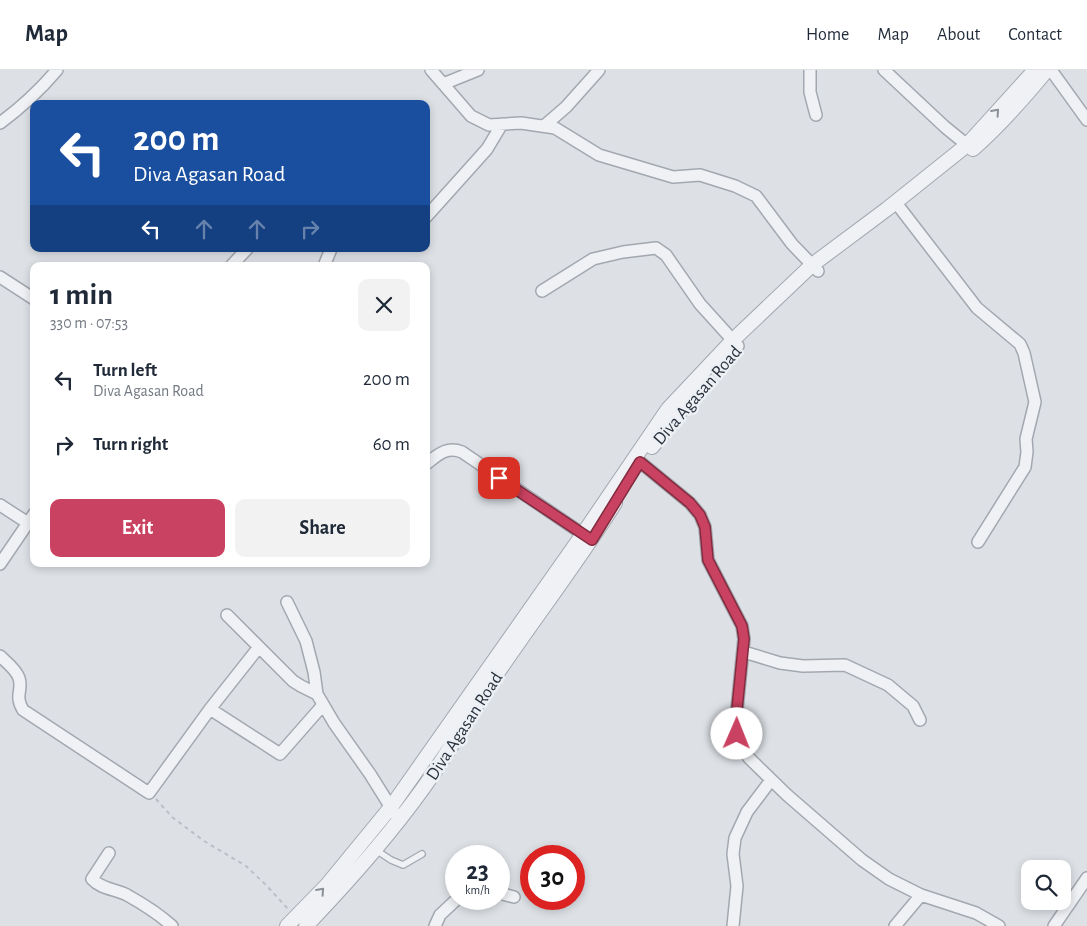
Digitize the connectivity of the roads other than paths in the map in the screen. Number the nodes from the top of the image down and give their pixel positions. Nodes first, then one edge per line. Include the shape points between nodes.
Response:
1 (57, 70) edge
2 (431, 70) edge
3 (478, 70) edge
4 (599, 70) edge
5 (810, 70) edge
6 (884, 70) edge
7 (1035, 70) edge
8 (1049, 70) edge
9 (443, 84) junction
10 (816, 115) dead end
11 (1087, 120) edge
12 (0, 123) edge
13 (502, 124) junction
14 (544, 126) junction
15 (969, 147) junction
16 (900, 208) junction
17 (430, 213) edge
18 (244, 252) edge
19 (235, 262) edge
20 (815, 268) junction
21 (0, 277) edge
22 (542, 291) dead end
23 (30, 296) edge
24 (735, 343) junction
25 (430, 461) edge
26 (640, 462) junction
27 (0, 505) edge
28 (30, 518) edge
29 (30, 519) edge
30 (587, 537) junction
31 (978, 542) dead end
32 (0, 564) edge
33 (287, 602) dead end
34 (227, 615) dead end
35 (258, 647) junction
36 (744, 652) junction
37 (0, 656) edge
38 (317, 694) junction
39 (323, 705) junction
40 (210, 709) junction
41 (920, 720) dead end
42 (772, 780) junction
43 (391, 807) junction
44 (398, 820) junction
45 (374, 848) junction
46 (109, 853) dead end
47 (422, 854) dead end
48 (348, 870) junction
49 (1087, 878) edge
50 (510, 895) edge
51 (921, 895) junction
52 (514, 896) dead end
53 (445, 910) edge
54 (297, 923) edge
55 (172, 926) edge
56 (435, 926) edge
57 (733, 926) edge
58 (895, 926) edge
59 (999, 926) edge
60 (1054, 926) edge

1 - 12 street via 39,91
2 - 9 street
3 - 9 street
4 - 14 street
5 - 10 street via 810,92
6 - 15 street
15 -> 7 street
8 - 11 street
8 - 15 street, Diva Agasan Road via 992,132
9 - 13 street via 471,116 489,126
13 - 14 street
13 - 17 street via 488,149
14 - 20 street via 555,128 599,155 673,177 700,174 756,196 792,244
15 - 16 street, Diva Agasan Road via 944,175
15 - 20 street
16 - 20 street, Diva Agasan Road
16 - 31 street via 977,308 1020,344 1024,353 1035,402 1026,439 1025,467
18 - 19 street
20 - 24 street, Diva Agasan Road
21 - 23 street
22 - 24 street via 593,259 656,248 666,255 700,304
24 - 26 street, Diva Agasan Road
24 - 30 street via 668,409
25 - 30 street via 442,452 454,449 462,452
26 - 30 street, Diva Agasan Road
26 - 36 street via 700,515 705,527 708,560 742,626
27 - 28 street
29 - 32 street
30 - 43 street
30 - 44 street, Diva Agasan Road via 428,780
33 - 38 street via 306,641
34 - 35 street
35 - 38 street via 293,680
35 - 40 street
36 - 41 street via 803,666 845,665 888,685 913,706
36 - 42 street via 737,734 741,747
37 - 40 street via 19,678 18,697 23,710 149,793
38 - 39 street
39 - 40 street via 280,754
39 - 43 street
42 - 51 street via 862,860 889,879
42 - 57 street via 747,812 735,838 733,854 737,886
43 - 44 street
43 - 48 street
44 - 45 street, Diva Agasan Road
45 - 47 lane via 403,865
45 - 48 street, Diva Agasan Road
46 - 55 street via 92,879 97,885 125,894 157,912
48 - 54 street
49 - 60 street
50 - 52 street
51 - 58 street
51 - 59 street via 976,913
53 - 56 street

